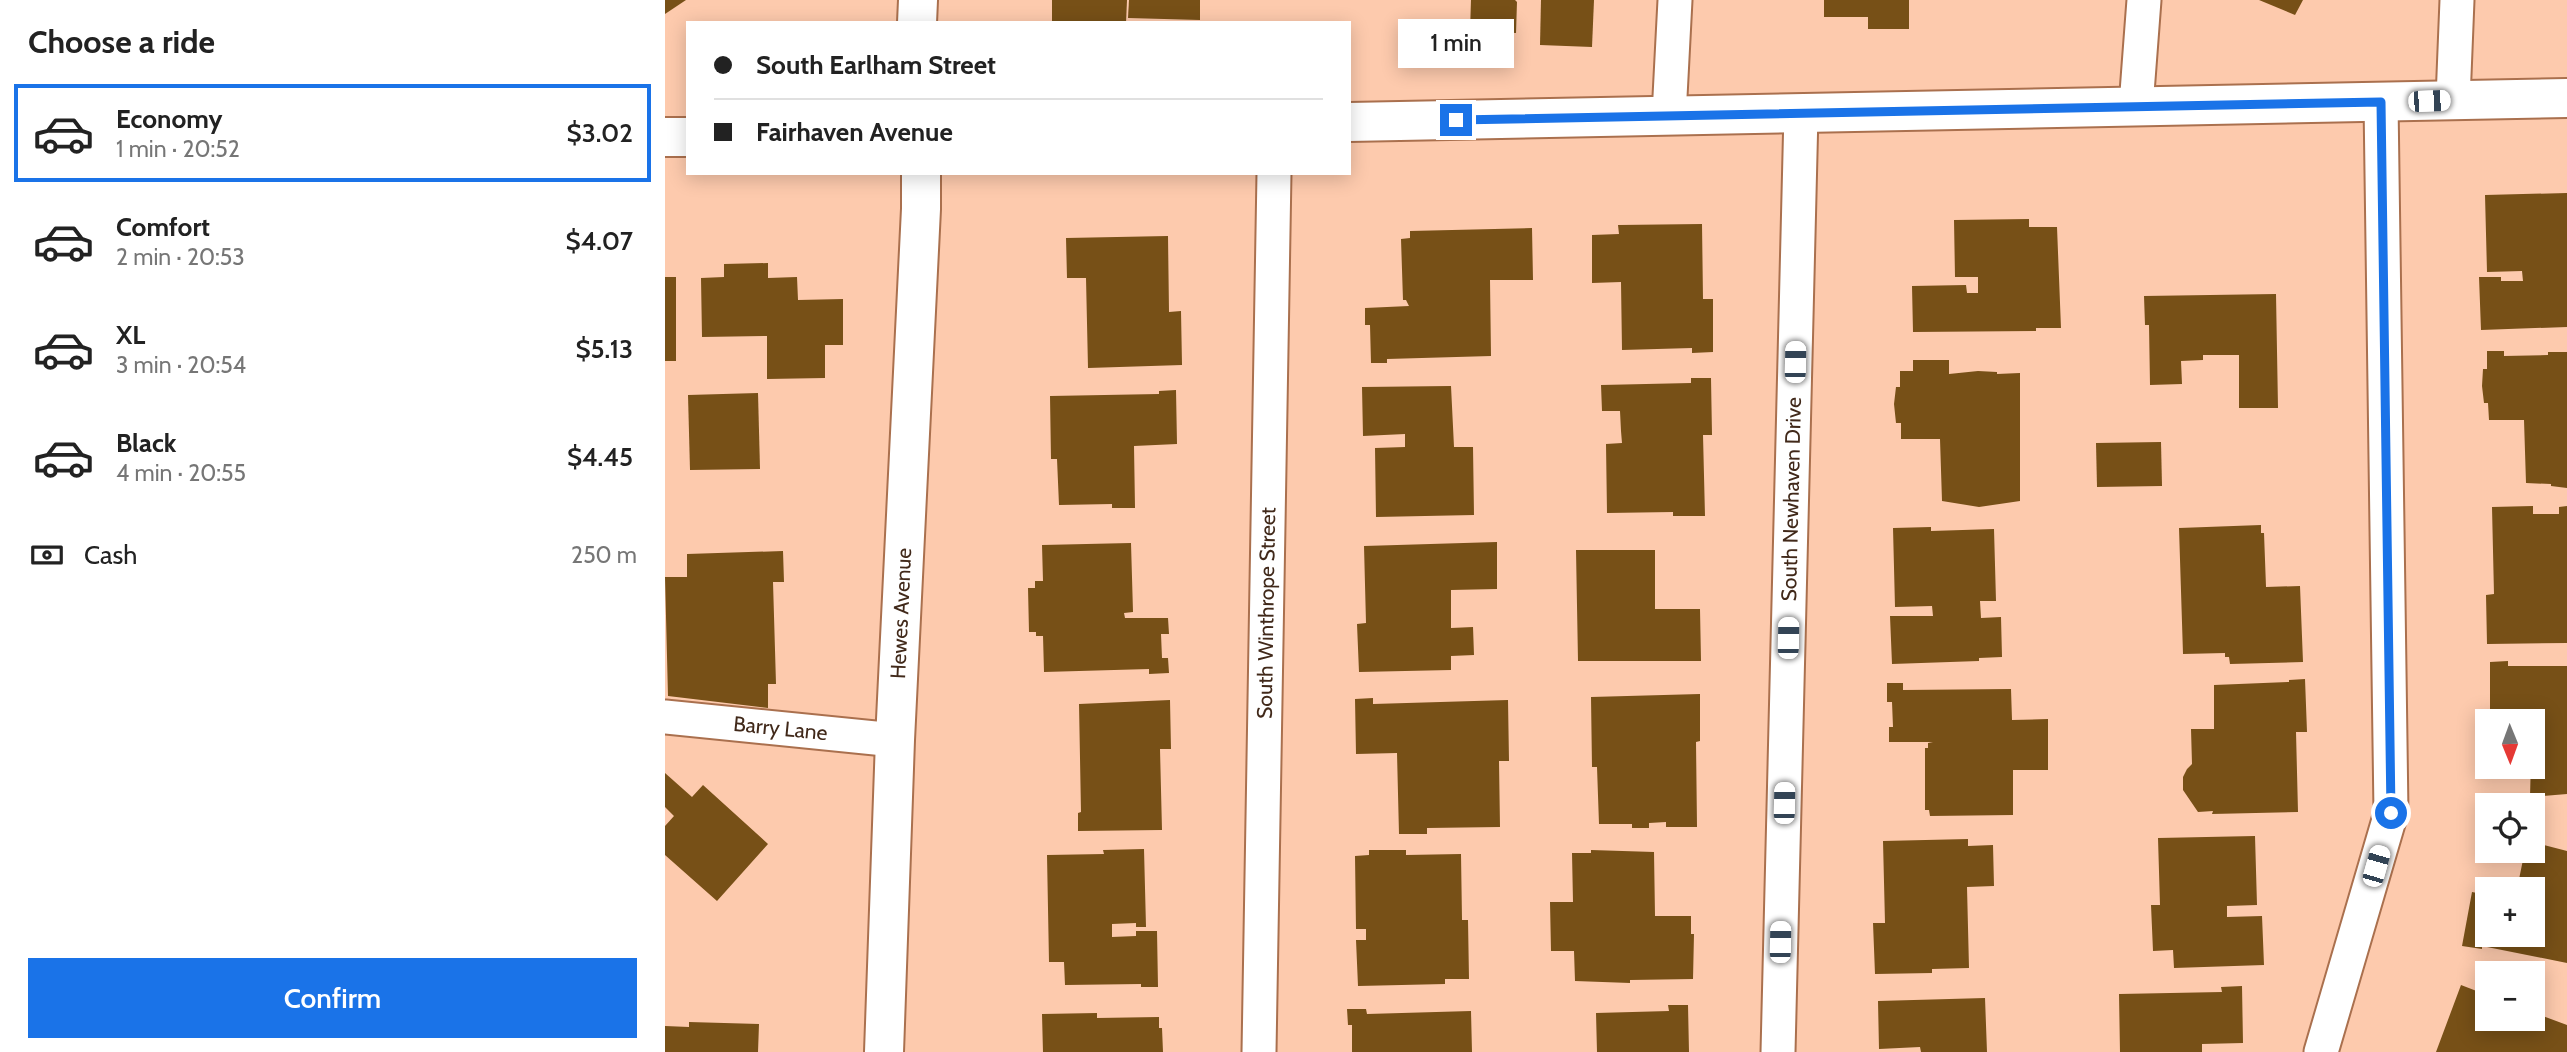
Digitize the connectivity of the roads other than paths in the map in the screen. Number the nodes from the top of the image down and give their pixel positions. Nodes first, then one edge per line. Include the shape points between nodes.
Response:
1 (918, 0) edge
2 (1675, 0) edge
3 (2144, 0) edge
4 (2457, 0) edge
5 (917, 21) edge
6 (2567, 98) edge
7 (2453, 100) junction
8 (2381, 102) junction
9 (2136, 106) junction
10 (1801, 113) junction
11 (1669, 116) junction
12 (1351, 122) edge
13 (665, 137) edge
14 (686, 137) edge
15 (921, 175) edge
16 (1274, 175) edge
17 (665, 717) edge
18 (895, 740) junction
19 (884, 1052) edge
20 (1259, 1052) edge
21 (1778, 1052) edge
22 (2321, 1052) edge

1 - 5 main road
2 - 11 street
3 - 9 street
4 - 7 street
6 - 7 main road
7 - 8 main road
8 - 9 main road
8 - 22 street via 2391,813
9 - 10 main road
10 - 11 main road
10 - 21 street, South Newhaven Drive
11 - 12 main road
13 - 14 main road
15 - 18 main road, Hewes Avenue
16 - 20 street, South Winthrope Street
17 - 18 street, Barry Lane
18 - 19 main road, Hewes Avenue

